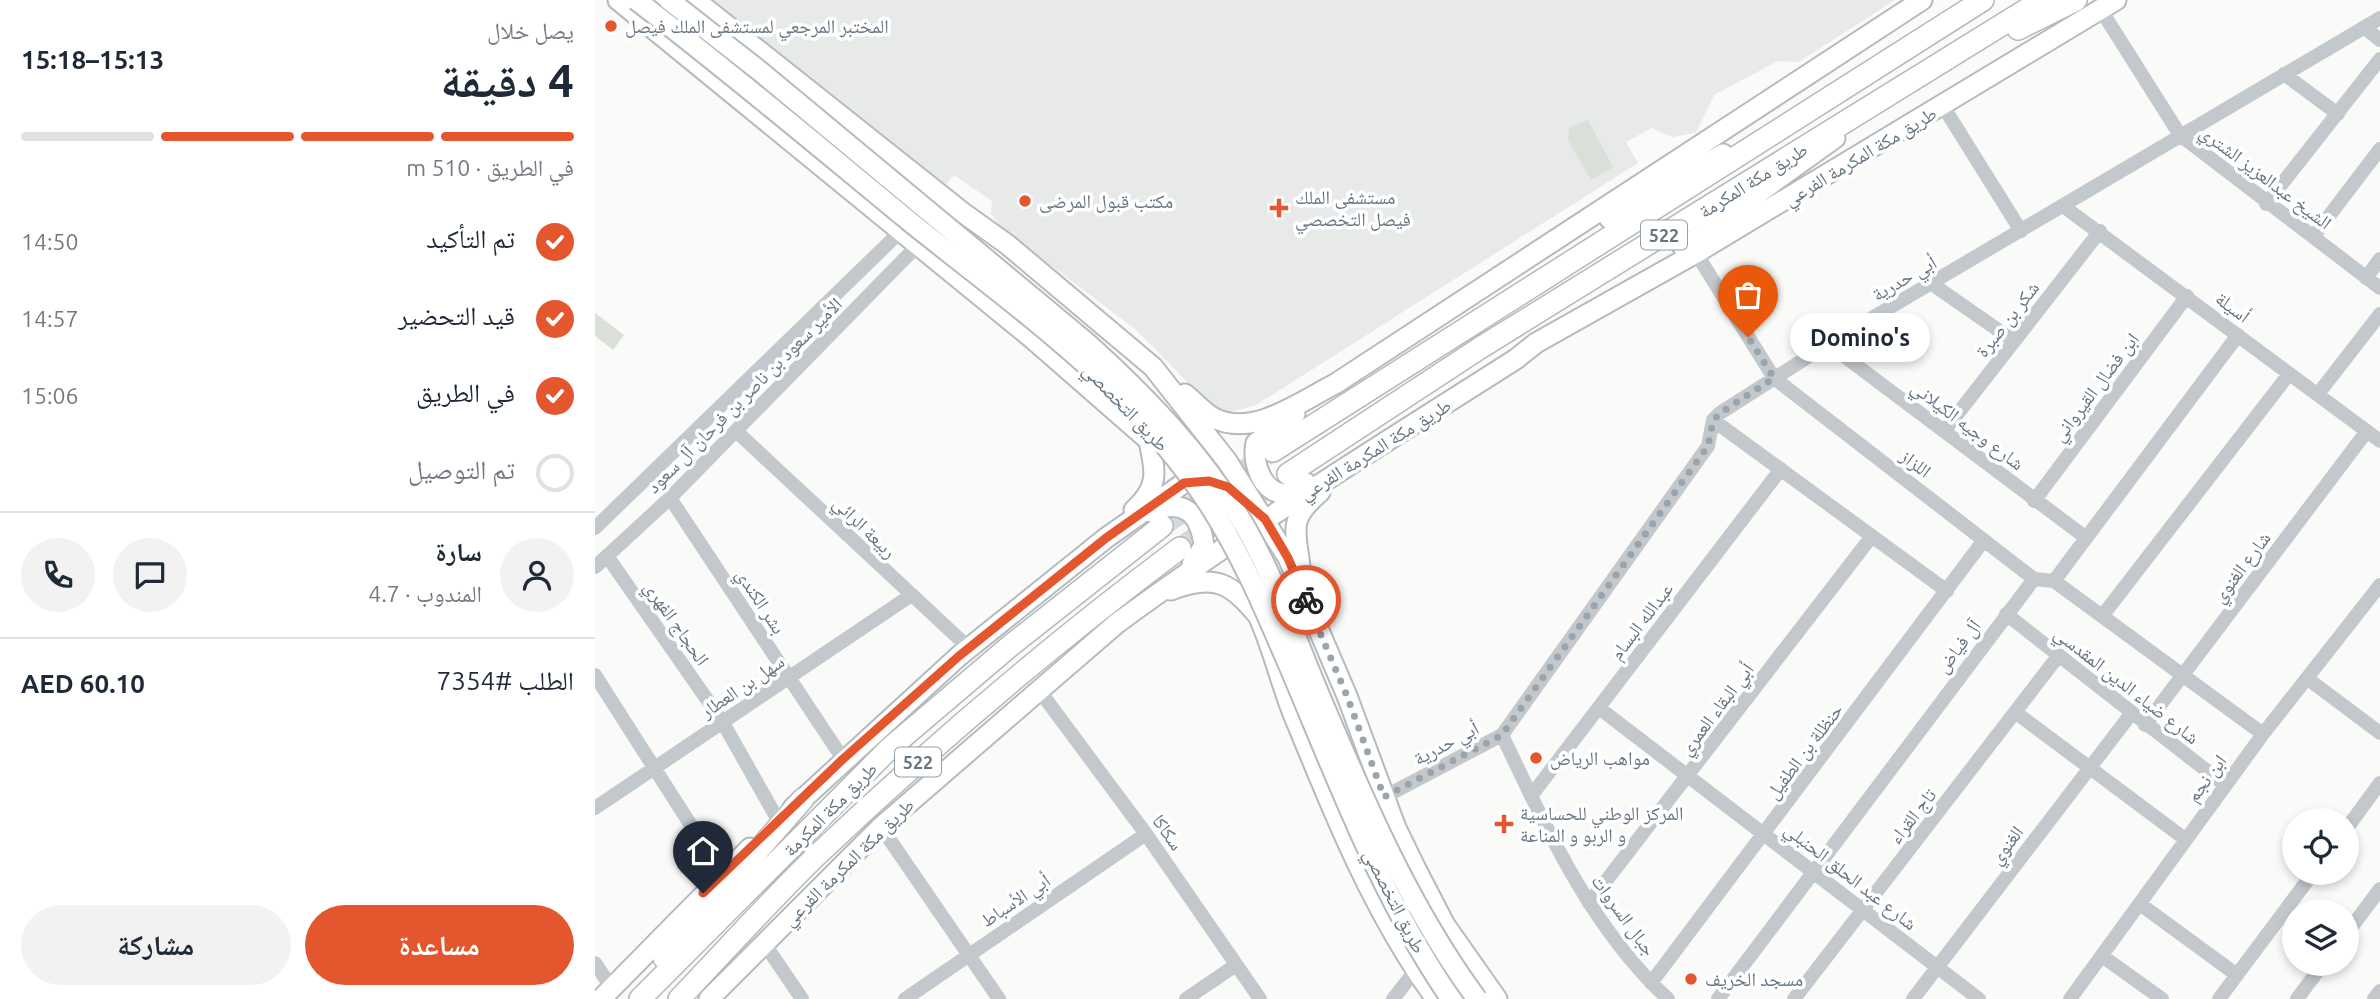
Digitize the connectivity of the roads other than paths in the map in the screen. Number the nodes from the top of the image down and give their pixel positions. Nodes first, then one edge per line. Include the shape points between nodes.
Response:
1 (618, 0) edge
2 (636, 0) edge
3 (669, 0) edge
4 (695, 0) edge
5 (1922, 0) edge
6 (1974, 0) edge
7 (1983, 0) edge
8 (2042, 0) edge
9 (2077, 0) edge
10 (2108, 5) edge
11 (2380, 18) edge
12 (2365, 28) junction
13 (1936, 29) junction
14 (2380, 40) edge
15 (2380, 59) edge
16 (2284, 74) junction
17 (1922, 76) junction
18 (1832, 95) junction
19 (1943, 106) junction
20 (2338, 114) junction
21 (2180, 135) junction
22 (2380, 149) edge
23 (2266, 204) junction
24 (2063, 206) junction
25 (2021, 231) junction
26 (2100, 231) junction
27 (900, 232) junction
28 (2313, 237) junction
29 (917, 246) junction
30 (1696, 253) junction
31 (2380, 259) edge
32 (2366, 278) junction
33 (1932, 284) junction
34 (2380, 288) edge
35 (1476, 290) junction
36 (2187, 296) junction
37 (2380, 314) edge
38 (2238, 335) junction
39 (2014, 341) junction
40 (1536, 343) junction
41 (1828, 344) junction
42 (1153, 366) junction
43 (2289, 374) junction
44 (1774, 378) junction
45 (1335, 384) junction
46 (2318, 394) junction
47 (1713, 421) junction
48 (1945, 430) junction
49 (736, 431) junction
50 (2367, 431) junction
51 (1149, 437) junction
52 (2380, 441) edge
53 (1273, 451) tunnel mouth
54 (1369, 451) junction
55 (1781, 469) junction
56 (1288, 474) tunnel mouth
57 (1184, 483) junction
58 (670, 498) junction
59 (2034, 500) junction
60 (1265, 519) junction
61 (1162, 526) tunnel mouth
62 (595, 528) edge
63 (1872, 536) junction
64 (2085, 537) junction
65 (1106, 538) junction
66 (1984, 540) junction
67 (1180, 548) tunnel mouth
68 (1224, 548) junction
69 (607, 556) junction
70 (595, 567) edge
71 (2034, 579) junction
72 (2054, 581) junction
73 (2380, 585) edge
74 (1302, 590) junction
75 (1947, 591) junction
76 (910, 596) junction
77 (1153, 597) junction
78 (2006, 614) junction
79 (2103, 615) junction
80 (1260, 618) junction
81 (969, 648) junction
82 (2059, 655) junction
83 (2184, 674) junction
84 (595, 675) edge
85 (789, 678) junction
86 (2308, 679) junction
87 (1039, 690) junction
88 (1599, 708) junction
89 (2015, 712) junction
90 (2131, 714) junction
91 (722, 721) junction
92 (2145, 724) junction
93 (2380, 733) edge
94 (2263, 734) junction
95 (1502, 735) junction
96 (843, 759) junction
97 (2090, 767) junction
98 (655, 769) junction
99 (1688, 777) junction
100 (2380, 783) edge
101 (2225, 785) junction
102 (1531, 796) junction
103 (1384, 797) junction
104 (803, 799) junction
105 (595, 808) edge
106 (2359, 812) edge
107 (778, 821) junction
108 (881, 827) junction
109 (1146, 834) junction
110 (1765, 835) junction
111 (2185, 839) junction
112 (1812, 870) junction
113 (722, 874) junction
114 (2304, 885) edge
115 (2380, 889) edge
116 (1589, 903) junction
117 (2140, 904) junction
118 (1863, 911) junction
119 (2359, 917) edge
120 (764, 943) junction
121 (969, 955) junction
122 (2102, 956) junction
123 (595, 963) edge
124 (1237, 965) junction
125 (1937, 967) junction
126 (1415, 971) junction
127 (2237, 975) junction
128 (2315, 976) edge
129 (1651, 984) junction
130 (2380, 991) edge
131 (606, 993) edge
132 (908, 998) edge
133 (2299, 998) edge
134 (631, 999) edge
135 (640, 999) edge
136 (681, 999) edge
137 (709, 999) edge
138 (802, 999) edge
139 (999, 999) edge
140 (1186, 999) edge
141 (1260, 999) edge
142 (1392, 999) edge
143 (1436, 999) edge
144 (1451, 999) edge
145 (1477, 999) edge
146 (1497, 999) edge
147 (1668, 999) edge
148 (1718, 999) edge
149 (1794, 999) edge
150 (1913, 999) edge
151 (1979, 999) edge
152 (2070, 999) edge
153 (2162, 999) edge
154 (2219, 999) edge
155 (2374, 999) edge

1 - 27 main road
2 - 144 main road, طريق التخصصي, bridge via 744,82 1062,343 1156,432 1209,503 1252,580 1380,879
3 - 145 main road, طريق التخصصي, bridge via 1066,324 1134,386 1202,462 1266,567 1395,864 1427,925
4 - 42 main road via 1008,245
5 - 35 main road
6 - 13 highway
7 - 13 highway, طريق مكة المكرمة / 522
8 - 17 highway, طريق مكة المكرمة / 522
9 - 17 highway
10 - 19 main road, طريق مكة المكرمة الفرعي
10 - 21 street, الشيخ عبدالعزيز الشتري
11 - 12 street, أبي حدرية
12 - 14 street
12 - 16 street, أبي حدرية
13 - 18 highway, طريق مكة المكرمة / 522
15 - 20 street
16 - 20 street
16 - 21 street, أبي حدرية
17 - 40 main road via 1704,233
17 - 56 highway, طريق مكة المكرمة / 522 via 1481,348
18 - 35 main road
18 - 53 highway, طريق مكة المكرمة / 522
19 - 25 street
19 - 30 main road, طريق مكة المكرمة الفرعي
20 - 23 street
21 - 23 street, الشيخ عبدالعزيز الشتري
21 - 24 street, أبي حدرية
22 - 28 street
23 - 28 street, الشيخ عبدالعزيز الشتري
24 - 25 street, أبي حدرية
24 - 26 street, أسيلة
25 - 33 street, أبي حدرية
26 - 36 street, أسيلة
26 - 39 street, شكر بن صبرة
27 - 29 main road
27 - 62 street, الأمير سعود بن ناصر بن فرحان آل سعود
28 - 32 street, الشيخ عبدالعزيز الشتري
29 - 49 street, الأمير سعود بن ناصر بن فرحان آل سعود
29 - 51 main road
30 - 40 main road, طريق مكة المكرمة الفرعي
30 - 44 street
31 - 32 street
32 - 34 street, الشيخ عبدالعزيز الشتري
33 - 39 street
33 - 41 street, أبي حدرية
35 - 45 main road
36 - 38 street, أسيلة
36 - 59 street, ابن فضال القيرواني
37 - 46 street
38 - 43 street, أسيلة
38 - 64 street
39 - 48 street, شكر بن صبرة
40 - 54 main road, طريق مكة المكرمة الفرعي
41 - 44 street, أبي حدرية
41 - 48 street, شارع وجيه الكيلاني
42 - 45 main road via 1214,418 1235,424 1261,421
42 - 51 main road via 1181,421 1173,435
42 - 60 main road via 1227,461
43 - 46 street, أسيلة
43 - 79 street
44 - 47 street, أبي حدرية
44 - 66 street, اللزاز
45 - 54 main road via 1256,443 1257,472 1278,491 1291,493 1341,461
46 - 50 street, أسيلة
47 - 55 street
47 - 95 street, أبي حدرية via 1708,446
48 - 59 street, شارع وجيه الكيلاني
49 - 58 street, الأمير سعود بن ناصر بن فرحان آل سعود
49 - 76 street, ربيعة الرائي
50 - 52 street, أسيلة
50 - 83 street, شارع الغنوي
51 - 57 main road
51 - 65 main road via 1155,482 1144,500
54 - 60 main road, طريق مكة المكرمة الفرعي
54 - 74 main road via 1312,499 1295,520 1293,536
55 - 63 street
55 - 88 street, عبدالله البسام
57 - 60 main road via 1209,481 1228,487
57 - 65 main road
57 - 68 main road
58 - 69 street, الأمير سعود بن ناصر بن فرحان آل سعود
58 - 85 street, بشر الكندي
59 - 64 street, شارع وجيه الكيلاني
60 - 68 main road, طريق مكة المكرمة الفرعي
60 - 74 main road
61 - 135 highway, طريق مكة المكرمة / 522 via 890,748
63 - 75 street
63 - 99 street, أبي البقاء العمري
64 - 72 street
65 - 77 main road via 1164,506 1190,511 1203,531 1204,545 1190,566
65 - 81 main road
66 - 71 street, اللزاز
66 - 75 street, حنظلة بن الطفيل
67 - 136 highway, طريق مكة المكرمة / 522 via 1097,610 903,775 812,860
68 - 77 main road, طريق مكة المكرمة الفرعي
68 - 80 main road
69 - 70 street, الأمير سعود بن ناصر بن فرحان آل سعود
69 - 91 street, الحجاج الفهري
71 - 72 street
71 - 78 street, آل فياض
72 - 79 street
73 - 86 street, ابن نجم
74 - 103 main road
75 - 110 street, حنظلة بن الطفيل
76 - 81 street, ربيعة الرائي
76 - 85 street, سهل بن العطار
77 - 80 main road via 1186,584 1221,583 1237,592
77 - 87 main road, طريق مكة المكرمة الفرعي
78 - 82 street, شارع ضياء الدين المقدسي
78 - 112 street, آل فياض
79 - 83 street
80 - 126 main road via 1291,709 1363,875
81 - 96 main road
82 - 89 street, تاج القراء
82 - 90 street, شارع ضياء الدين المقدسي
83 - 92 street, شارع الغنوي
83 - 94 street
84 - 98 street
85 - 91 street, سهل بن العطار
85 - 96 street, بشر الكندي
86 - 93 street
86 - 94 street, ابن نجم
87 - 108 main road, طريق مكة المكرمة الفرعي
87 - 109 street, سكاكا
88 - 99 street, شارع عبد الحلق الحنبلي
88 - 102 street, عبدالله البسام
89 - 97 street
89 - 118 street, تاج القراء
90 - 92 street, شارع ضياء الدين المقدسي
90 - 97 street, الغنوي
91 - 98 street, سهل بن العطار
91 - 107 street, الحجاج الفهري
92 - 101 street, شارع ضياء الدين المقدسي
94 - 101 street, ابن نجم
95 - 102 street, جبال السروات
95 - 103 street, أبي حدرية
96 - 104 main road
97 - 111 street
97 - 125 street, الغنوي
98 - 105 street, سهل بن العطار
98 - 113 street
99 - 110 street, شارع عبد الحلق الحنبلي
99 - 116 street, أبي البقاء العمري
100 - 106 street
101 - 111 street, ابن نجم
102 - 116 street, جبال السروات
103 - 146 main road via 1445,925
104 - 107 main road
104 - 134 highway
107 - 113 main road
108 - 120 main road, طريق مكة المكرمة الفرعي
108 - 121 street
108 - 136 main road
109 - 121 street, أبي الأسباط
109 - 124 street, سكاكا
110 - 112 street, شارع عبد الحلق الحنبلي
110 - 129 street, حنظلة بن الطفيل
111 - 117 street, ابن نجم
112 - 118 street, شارع عبد الحلق الحنبلي
112 - 148 street, آل فياض
113 - 131 main road
114 - 127 street
115 - 119 street
116 - 129 street, جبال السروات
117 - 122 street, ابن نجم
117 - 127 street
118 - 125 street, شارع عبد الحلق الحنبلي
118 - 149 street, تاج القراء
120 - 137 main road, طريق مكة المكرمة الفرعي
120 - 138 street
121 - 132 street, أبي الأسباط
121 - 139 street
122 - 152 street, ابن نجم
122 - 153 street
123 - 131 street
124 - 140 street
124 - 141 street, سكاكا
125 - 150 street, الغنوي
125 - 151 street, شارع عبد الحلق الحنبلي
126 - 142 street
126 - 143 main road
127 - 154 street
128 - 133 street
129 - 147 street, جبال السروات
130 - 155 street

